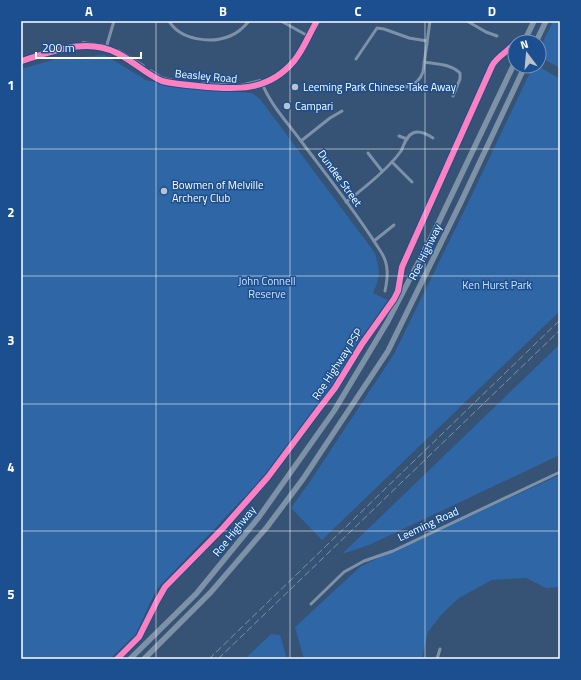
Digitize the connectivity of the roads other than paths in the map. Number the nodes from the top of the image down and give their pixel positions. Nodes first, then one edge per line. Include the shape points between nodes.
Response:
1 (114, 21) edge
2 (169, 21) edge
3 (249, 21) edge
4 (281, 21) edge
5 (316, 21) edge
6 (430, 21) edge
7 (467, 21) edge
8 (534, 21) edge
9 (546, 21) edge
10 (528, 34) edge
11 (540, 34) edge
12 (497, 36) dead end
13 (307, 37) junction
14 (427, 41) junction
15 (106, 47) junction
16 (356, 59) dead end
17 (21, 60) edge
18 (424, 62) junction
19 (509, 74) edge
20 (521, 74) edge
21 (262, 82) junction
22 (390, 88) dead end
23 (453, 96) dead end
24 (342, 111) dead end
25 (399, 136) dead end
26 (433, 138) dead end
27 (407, 140) junction
28 (301, 141) junction
29 (368, 153) dead end
30 (392, 162) junction
31 (382, 171) junction
32 (412, 182) dead end
33 (346, 202) junction
34 (394, 225) dead end
35 (374, 241) junction
36 (385, 291) dead end
37 (560, 472) edge
38 (311, 604) dead end
39 (440, 649) dead end
40 (130, 659) edge
41 (144, 659) edge
42 (437, 659) edge

1 - 15 street
2 - 3 street via 182,35 216,40 238,32
4 - 13 street
5 - 13 main road, Beasley Road
6 - 14 street
7 - 12 street
8 - 10 highway
9 - 11 highway
13 - 21 main road, Beasley Road via 291,60
14 - 16 street via 377,28
14 - 18 street
15 - 17 main road, Beasley Road via 89,43 73,44
15 - 21 main road, Beasley Road via 129,57 153,74 171,80 228,86
18 - 22 street via 421,78 414,85
18 - 23 street via 456,68 460,73 460,79
19 - 40 highway, Roe Highway via 435,230 388,321 334,411 259,517 196,594
20 - 41 highway, Roe Highway via 388,351 303,479 267,527 211,592
21 - 28 street, Dundee Street via 270,98
24 - 28 street
25 - 27 street
26 - 27 street via 414,132
27 - 30 street
28 - 33 street, Dundee Street
29 - 31 street
30 - 31 street
30 - 32 street
31 - 33 street
33 - 35 street, Dundee Street
34 - 35 street
35 - 36 street, Dundee Street via 386,264
37 - 38 street, Leeming Road via 393,551 364,561 344,572
39 - 42 street

